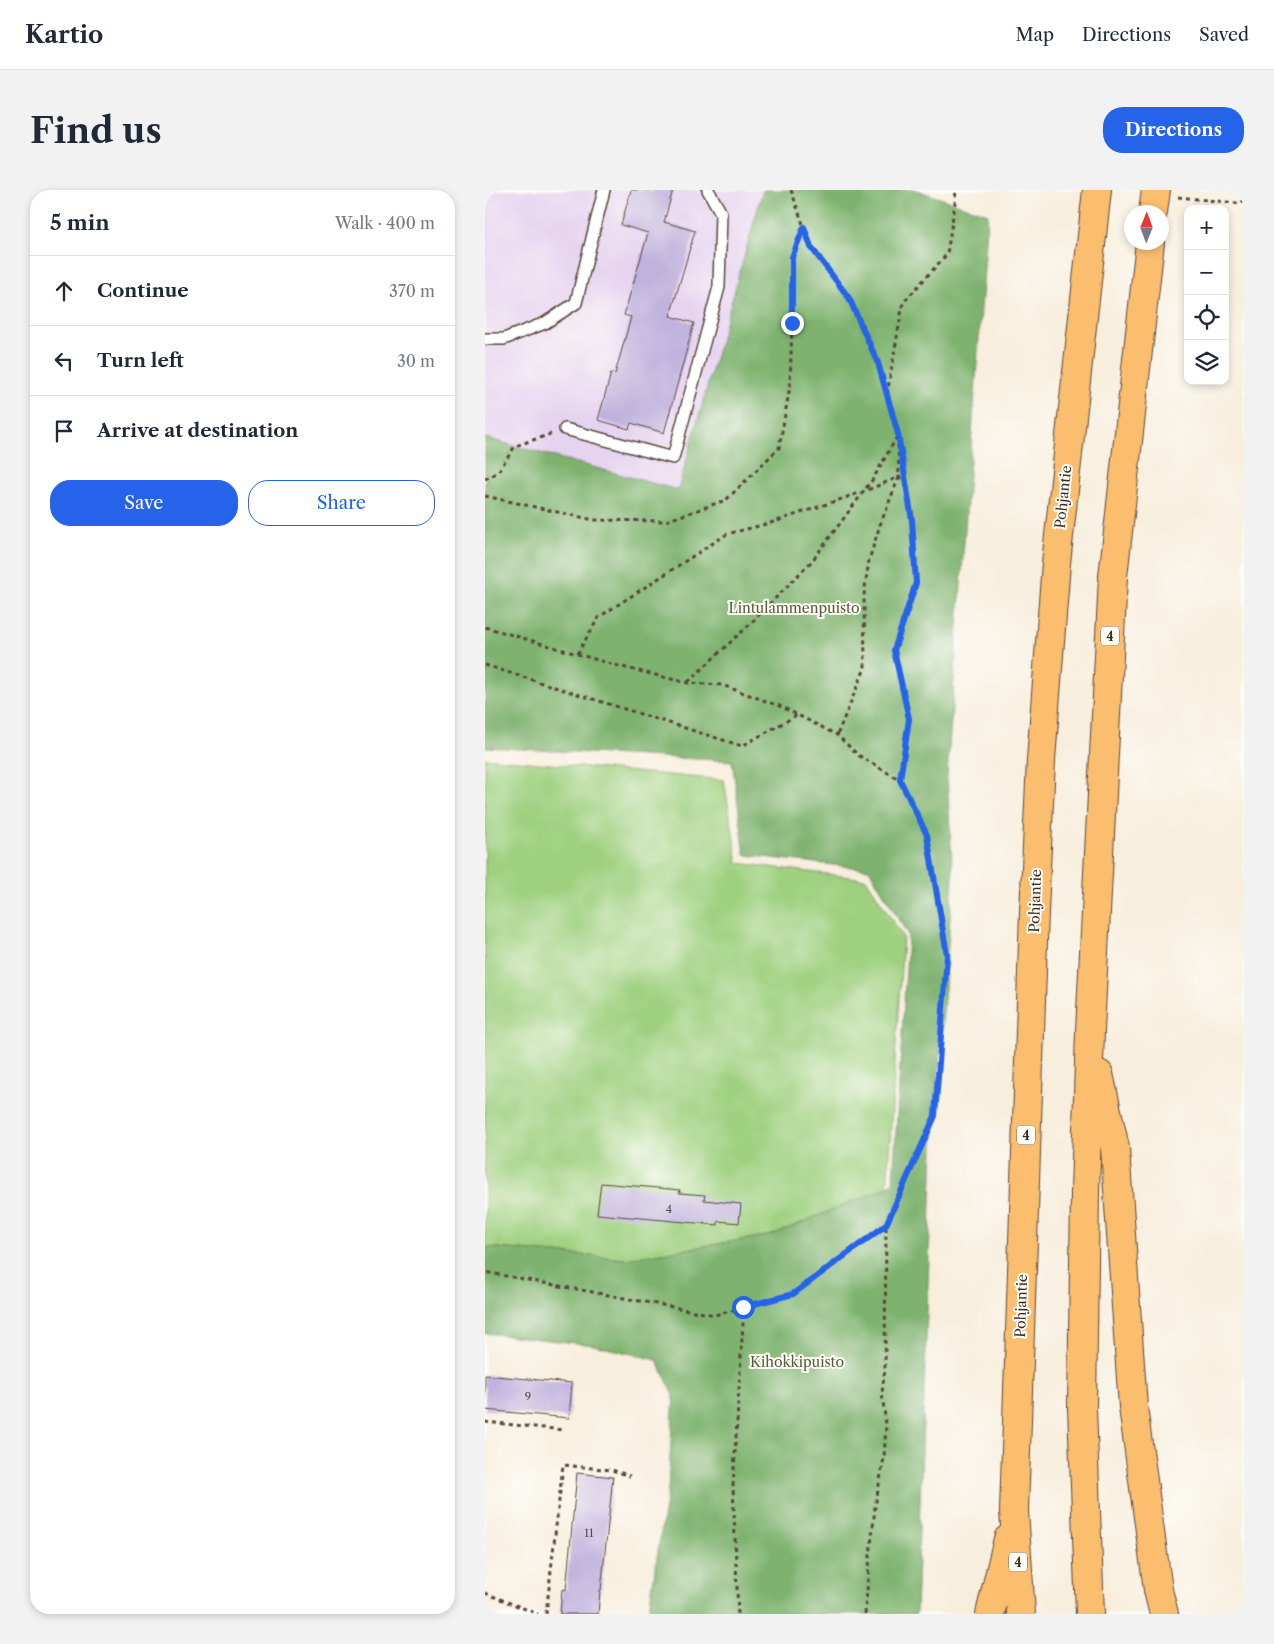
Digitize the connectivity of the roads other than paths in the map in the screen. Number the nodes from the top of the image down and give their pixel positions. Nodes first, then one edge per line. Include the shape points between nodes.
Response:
1 (604, 190) edge
2 (708, 190) edge
3 (1097, 190) edge
4 (1167, 193) edge
5 (1158, 205) edge
6 (1149, 250) edge
7 (485, 339) edge
8 (565, 429) road end
9 (1090, 1031) junction
10 (1014, 1511) junction
11 (990, 1614) edge
12 (1021, 1614) edge
13 (1090, 1614) edge
14 (1164, 1614) edge

1 - 7 lane via 576,303 545,323 504,339
2 - 8 lane via 721,213 719,287 673,458
3 - 10 highway, Pohjantie / 4 via 1056,563 1041,760
4 - 5 highway
6 - 9 highway, 4 via 1113,577
9 - 13 highway, 4 via 1082,1408
9 - 14 highway via 1115,1148 1133,1407
10 - 11 highway
10 - 12 highway, Pohjantie / 4

